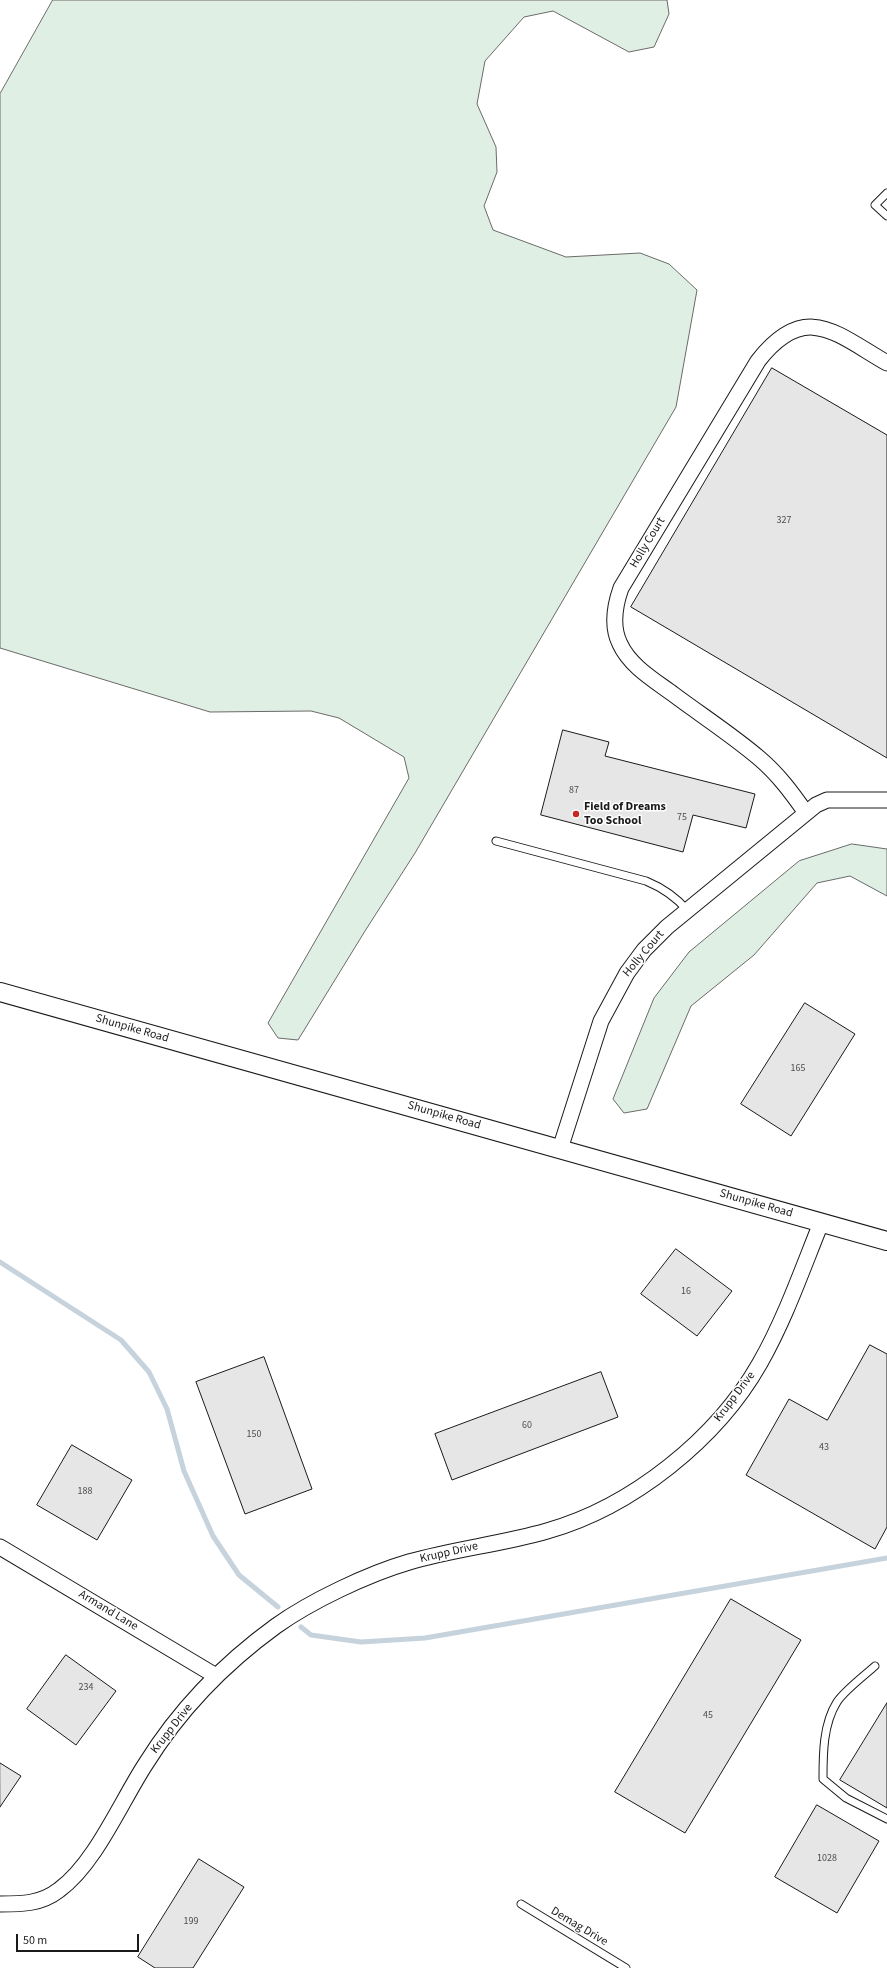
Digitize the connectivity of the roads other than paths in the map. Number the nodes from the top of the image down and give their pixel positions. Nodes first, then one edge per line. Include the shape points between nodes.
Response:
1 (887, 193) edge
2 (887, 216) edge
3 (887, 363) edge
4 (887, 800) edge
5 (806, 813) junction
6 (496, 841) dead end
7 (687, 910) junction
8 (0, 992) edge
9 (560, 1149) junction
10 (821, 1223) junction
11 (887, 1241) edge
12 (0, 1547) edge
13 (875, 1666) dead end
14 (216, 1676) junction
15 (887, 1819) edge
16 (0, 1904) edge
17 (521, 1904) dead end
18 (626, 1968) edge

1 - 2 lane via 875,205
3 - 5 street, Holly Court via 823,327 809,326 795,330 768,348 621,588 616,602 616,631 620,644 630,658 650,677 759,757 786,784
4 - 5 street, Holly Court via 827,800
5 - 7 street, Holly Court
6 - 7 lane via 646,881 675,897
7 - 9 street, Holly Court via 644,950 610,1002 586,1063
8 - 9 street, Shunpike Road
9 - 10 street, Shunpike Road
10 - 11 street, Shunpike Road
10 - 14 street, Krupp Drive via 777,1330 750,1380 714,1425 662,1472 622,1498 549,1530 410,1562 353,1584 277,1625
12 - 14 street, Armand Lane
13 - 15 lane via 838,1701 828,1726 823,1779 846,1798
14 - 16 street, Krupp Drive via 156,1747 95,1850 80,1869 61,1889 46,1898 32,1903
17 - 18 lane, Demag Drive

